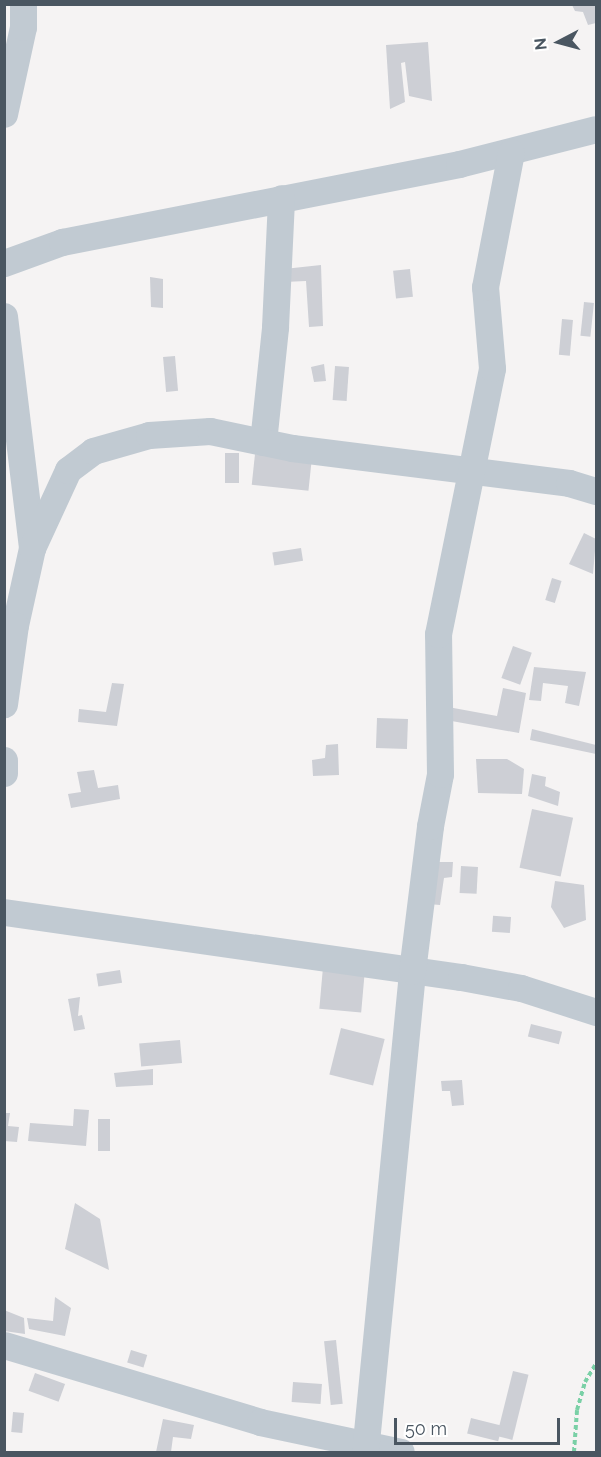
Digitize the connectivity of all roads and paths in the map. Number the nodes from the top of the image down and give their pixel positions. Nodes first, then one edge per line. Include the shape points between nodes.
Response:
1 (23, 4) edge
2 (4, 114) edge
3 (597, 129) edge
4 (511, 152) junction
5 (281, 198) junction
6 (4, 263) edge
7 (4, 316) edge
8 (11, 414) edge
9 (263, 442) junction
10 (24, 469) junction
11 (68, 470) junction
12 (473, 474) junction
13 (597, 491) edge
14 (32, 548) junction
15 (10, 625) edge
16 (4, 704) edge
17 (4, 760) edge
18 (4, 773) edge
19 (4, 912) edge
20 (412, 971) junction
21 (597, 1012) edge
22 (4, 1345) edge
23 (597, 1364) edge
24 (365, 1448) edge
25 (401, 1452) edge
26 (574, 1452) edge

1 - 2 street via 23,27
3 - 4 street
4 - 5 street
4 - 12 street via 485,287 492,368
5 - 6 street via 62,242
5 - 9 street via 275,327
7 - 8 street
8 - 10 street
9 - 11 street via 210,431 149,435 93,451
9 - 12 street
10 - 11 street
10 - 14 street
11 - 14 street
12 - 13 street via 569,483
12 - 20 street via 438,634 441,774 430,826
14 - 15 street
15 - 16 street
17 - 18 street
19 - 20 street
20 - 21 street via 521,988
20 - 24 street
22 - 24 street via 260,1422
23 - 26 path via 585,1382 577,1410
24 - 25 street

